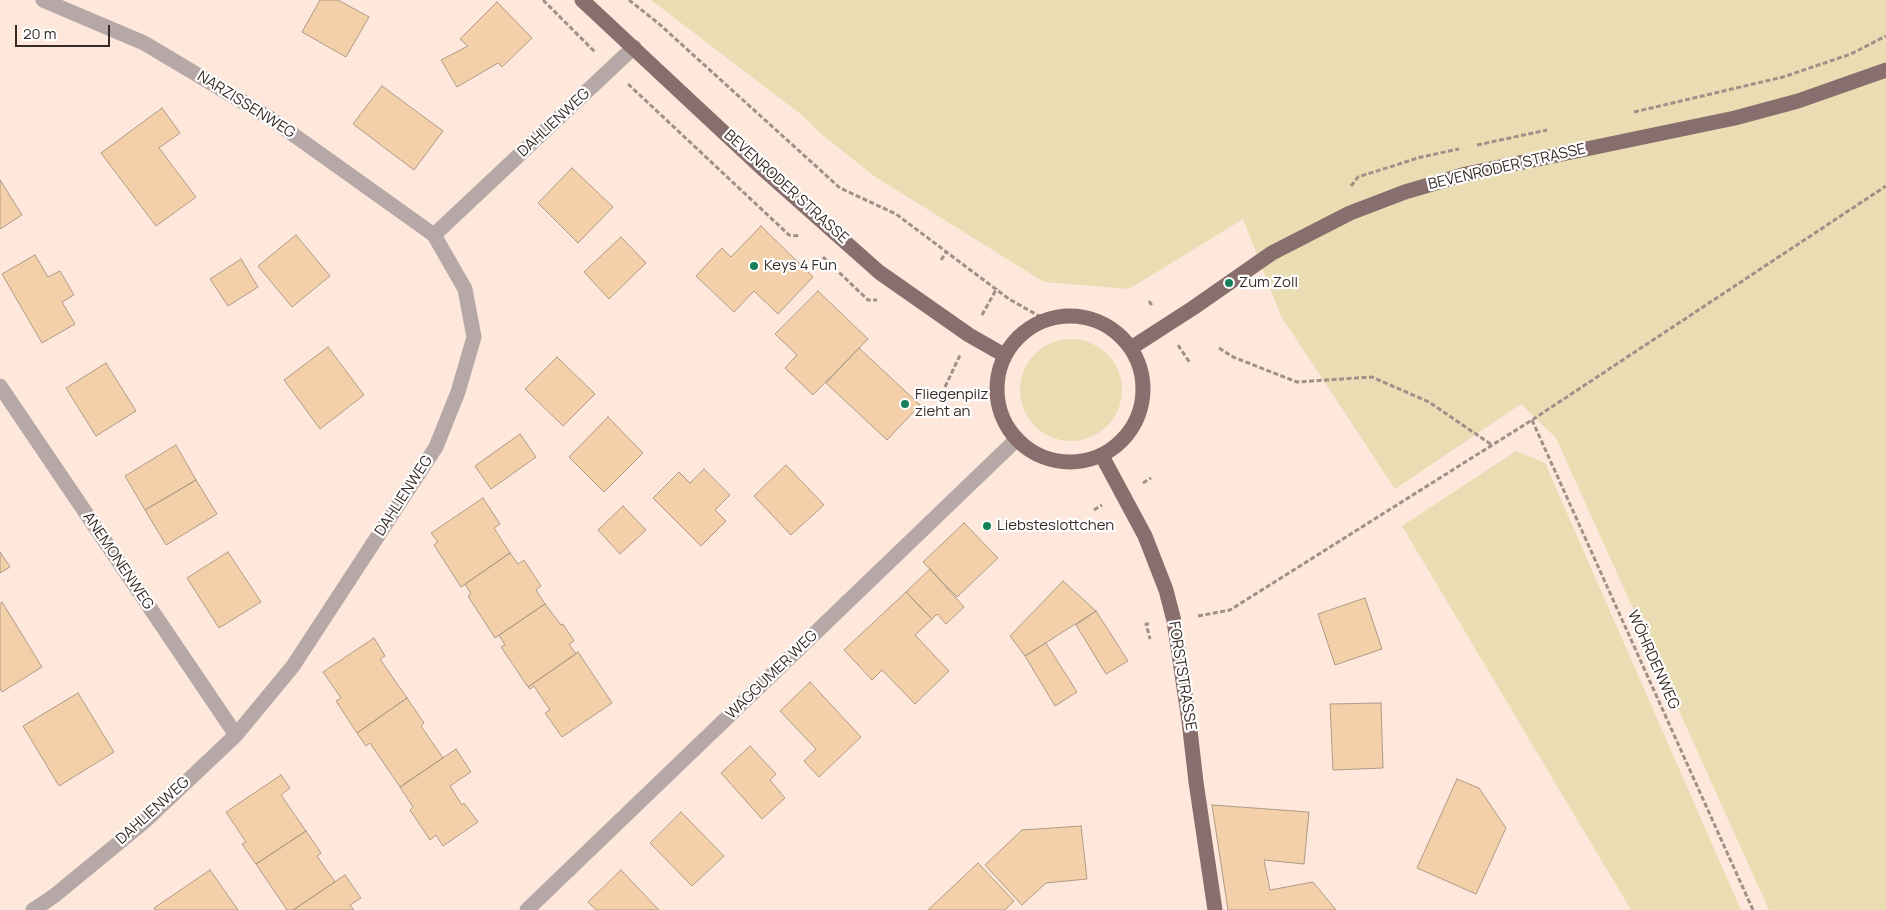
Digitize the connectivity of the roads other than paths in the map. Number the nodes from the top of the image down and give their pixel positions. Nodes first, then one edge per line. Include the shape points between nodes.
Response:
1 (43, 0) edge
2 (582, 0) edge
3 (634, 46) junction
4 (1886, 70) edge
5 (434, 235) junction
6 (1131, 348) junction
7 (1004, 355) junction
8 (0, 386) edge
9 (1016, 440) junction
10 (1102, 456) junction
11 (236, 735) junction
12 (33, 910) edge
13 (526, 910) edge
14 (1215, 910) edge

1 - 5 street, NARZISSENWEG via 144,43 270,118
2 - 3 main road, BEVENRODER STRASSE
3 - 5 street, DAHLIENWEG
3 - 7 main road, BEVENRODER STRASSE via 764,170 879,272 969,335
4 - 6 main road, BEVENRODER STRASSE via 1798,101 1735,118 1457,176 1405,192 1350,213 1272,253
5 - 11 street, DAHLIENWEG via 465,289 474,337 458,392 436,447 293,666
6 - 7 main road via 1116,332 1100,322 1064,316 1029,328
6 - 10 main road via 1142,374 1141,407 1127,436
7 - 9 main road via 997,377 997,400 1003,421
8 - 11 street, ANEMONENWEG
9 - 10 main road via 1048,460 1085,462
9 - 13 street, WAGGUMER WEG
10 - 14 main road, FORSTSTRASSE via 1157,563 1174,620
11 - 12 street, DAHLIENWEG via 144,822

